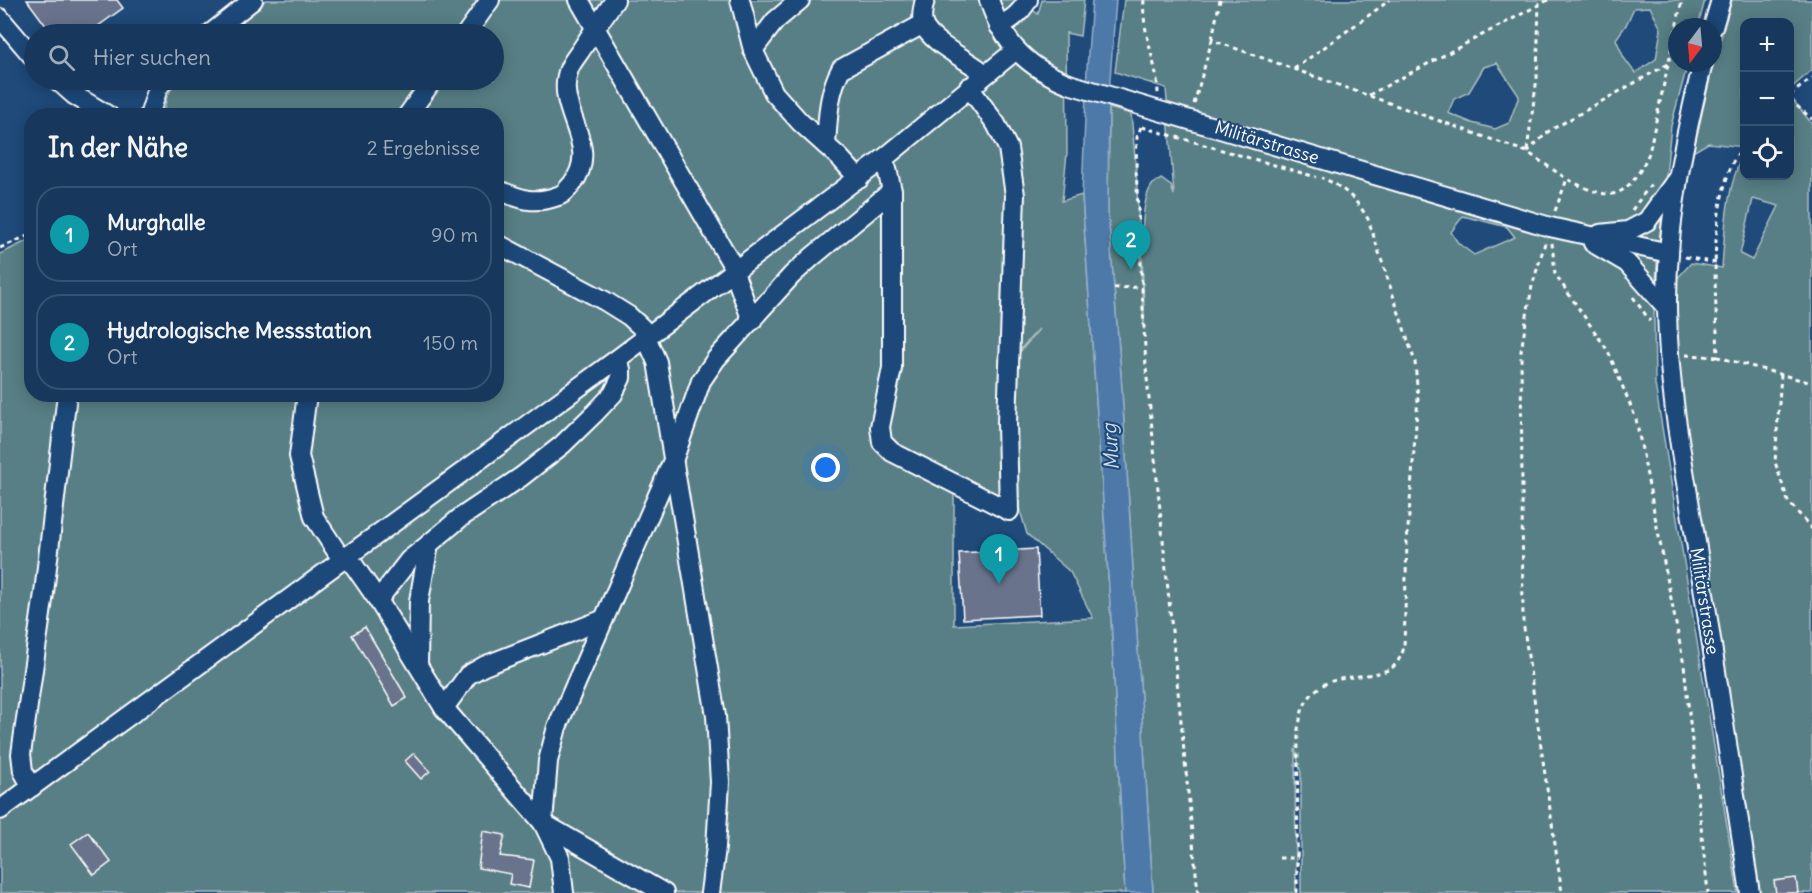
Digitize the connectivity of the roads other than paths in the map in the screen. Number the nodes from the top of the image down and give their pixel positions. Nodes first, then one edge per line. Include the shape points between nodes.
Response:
1 (253, 0) edge
2 (490, 0) edge
3 (579, 0) edge
4 (615, 0) edge
5 (741, 0) edge
6 (800, 0) edge
7 (925, 0) edge
8 (989, 0) edge
9 (1028, 0) edge
10 (1721, 0) edge
11 (0, 18) edge
12 (1716, 18) edge
13 (223, 24) edge
14 (473, 24) edge
15 (924, 24) junction
16 (999, 26) junction
17 (595, 28) junction
18 (24, 46) edge
19 (753, 50) junction
20 (1016, 50) junction
21 (1700, 72) edge
22 (985, 74) junction
23 (969, 87) junction
24 (68, 90) edge
25 (157, 90) edge
26 (426, 90) edge
27 (96, 108) edge
28 (152, 108) edge
29 (413, 108) edge
30 (826, 145) junction
31 (882, 160) junction
32 (1678, 177) junction
33 (859, 178) junction
34 (892, 191) junction
35 (504, 192) edge
36 (1582, 235) junction
37 (504, 247) edge
38 (1669, 253) junction
39 (734, 271) junction
40 (1667, 308) junction
41 (752, 321) junction
42 (646, 337) junction
43 (616, 360) junction
44 (66, 402) edge
45 (306, 402) edge
46 (674, 458) junction
47 (429, 544) junction
48 (345, 558) junction
49 (378, 600) junction
50 (603, 620) junction
51 (417, 665) junction
52 (444, 708) junction
53 (32, 787) junction
54 (0, 810) edge
55 (543, 823) junction
56 (564, 893) edge
57 (664, 893) edge
58 (710, 893) edge
59 (1750, 893) edge

1 - 13 street
2 - 14 street
3 - 17 street
4 - 17 street
5 - 19 street
6 - 19 street via 775,21
7 - 15 street
8 - 16 street, Militärstrasse
9 - 16 street via 1013,20
10 - 12 street
11 - 18 street
15 - 22 street via 934,38
15 - 30 street via 840,69 829,99
16 - 20 street, Militärstrasse
17 - 35 street via 569,69 565,91 581,137 583,157 577,178 563,194 543,201 522,200
17 - 39 street
19 - 30 street via 774,93
20 - 22 street
20 - 36 street, Militärstrasse via 1036,68 1072,85
21 - 32 street, Militärstrasse
22 - 23 street
23 - 31 street
23 - 34 street via 1008,148 1015,195 1006,423 1009,511 901,457 882,442 880,427 892,368
24 - 27 street
25 - 28 street
26 - 29 street
30 - 33 street
31 - 33 street
31 - 34 street
32 - 36 street, Militärstrasse via 1647,221 1628,231
32 - 38 street, Militärstrasse
33 - 39 street
34 - 41 street via 812,257
36 - 38 street, Militärstrasse
36 - 40 street, Militärstrasse via 1627,263
37 - 42 street via 605,301 642,328
38 - 40 street, Militärstrasse
39 - 41 street
39 - 42 street
40 - 59 street, Militärstrasse via 1682,454
41 - 46 street via 701,381
42 - 43 street
42 - 46 street via 657,363
43 - 47 street via 621,378 613,394 595,413 562,445
43 - 48 street
44 - 53 street via 21,754 23,771
45 - 48 street via 298,456 314,517
46 - 50 street
46 - 58 street via 716,716 720,783
47 - 49 street via 409,560
47 - 51 street via 420,601
48 - 49 street
48 - 53 street
49 - 51 street
50 - 52 street via 484,666 468,675
50 - 55 street via 557,727 548,761
51 - 52 street
52 - 55 street
53 - 54 street
55 - 56 street via 560,858
55 - 57 street

